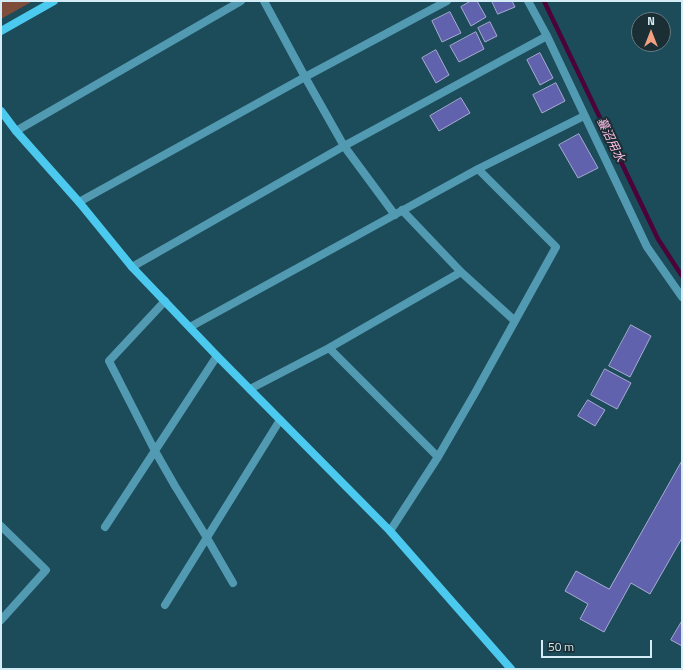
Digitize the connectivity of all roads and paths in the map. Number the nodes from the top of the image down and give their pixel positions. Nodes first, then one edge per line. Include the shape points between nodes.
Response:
1 (54, 1) edge
2 (241, 1) edge
3 (264, 1) edge
4 (447, 1) edge
5 (528, 1) edge
6 (1, 31) edge
7 (547, 36) junction
8 (304, 77) junction
9 (1, 111) edge
10 (584, 116) junction
11 (16, 131) junction
12 (344, 146) junction
13 (478, 168) junction
14 (79, 202) junction
15 (402, 210) junction
16 (395, 215) junction
17 (132, 267) junction
18 (461, 272) junction
19 (682, 297) edge
20 (165, 301) junction
21 (515, 321) junction
22 (190, 328) junction
23 (329, 348) junction
24 (217, 356) junction
25 (250, 389) junction
26 (280, 420) junction
27 (155, 451) junction
28 (438, 457) junction
29 (1, 526) edge
30 (105, 527) dead end
31 (390, 531) junction
32 (207, 538) junction
33 (233, 583) dead end
34 (165, 605) dead end
35 (1, 620) edge
36 (511, 669) edge

1 - 6 street
2 - 11 street
3 - 8 street
4 - 8 street
5 - 7 street
7 - 10 street
7 - 12 street
8 - 12 street
8 - 14 street
9 - 11 street
10 - 13 street
10 - 19 street via 647,247
11 - 14 street
12 - 16 street
12 - 17 street
13 - 15 street
13 - 21 street via 556,247
14 - 17 street
15 - 16 street
15 - 18 street
16 - 22 street
17 - 20 street
18 - 21 street
18 - 23 street
20 - 22 street
20 - 27 street via 108,360
21 - 28 street
22 - 24 street
23 - 25 street
23 - 28 street
24 - 25 street
24 - 27 street
25 - 26 street
26 - 31 street
26 - 32 street
27 - 30 street
27 - 32 street
28 - 31 street
29 - 35 street via 46,570
31 - 36 street
32 - 33 street
32 - 34 street

